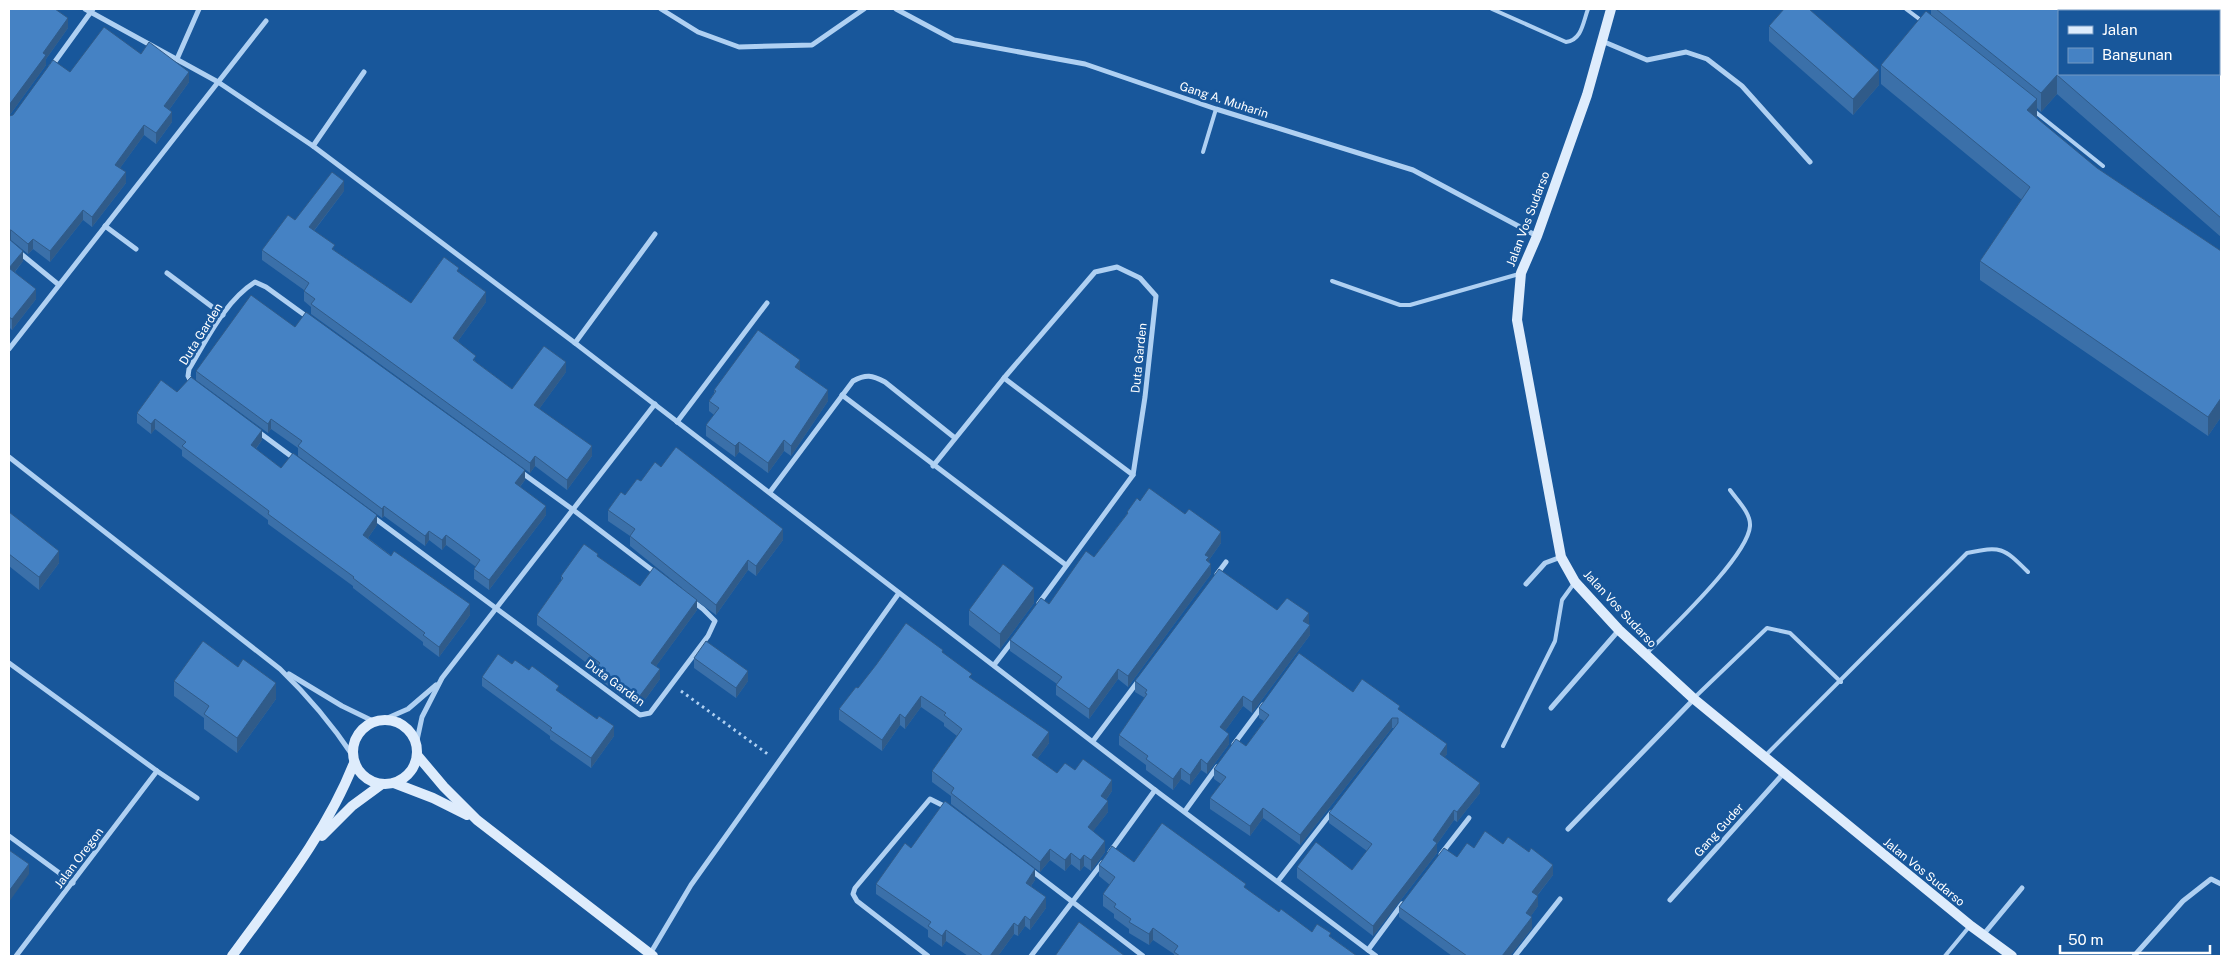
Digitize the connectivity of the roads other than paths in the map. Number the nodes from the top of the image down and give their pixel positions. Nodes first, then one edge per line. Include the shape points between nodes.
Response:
1 (85, 9) edge
2 (199, 9) edge
3 (661, 9) edge
4 (864, 9) edge
5 (896, 9) edge
6 (1492, 9) edge
7 (1588, 9) edge
8 (1611, 9) edge
9 (1906, 9) edge
10 (93, 10) edge
11 (2221, 20) edge
12 (266, 21) dead end
13 (1929, 27) edge
14 (2221, 27) edge
15 (1602, 41) junction
16 (177, 59) junction
17 (364, 72) dead end
18 (44, 76) edge
19 (218, 82) junction
20 (2027, 106) edge
21 (1216, 109) junction
22 (313, 146) junction
23 (1203, 152) dead end
24 (1810, 162) dead end
25 (2103, 166) dead end
26 (105, 226) junction
27 (655, 234) dead end
28 (1537, 236) junction
29 (9, 244) edge
30 (136, 249) dead end
31 (167, 273) dead end
32 (1521, 273) junction
33 (1332, 281) dead end
34 (59, 285) junction
35 (767, 302) dead end
36 (223, 315) junction
37 (575, 343) junction
38 (9, 349) edge
39 (1004, 378) junction
40 (842, 395) junction
41 (655, 404) junction
42 (677, 422) junction
43 (955, 438) junction
44 (9, 457) edge
45 (934, 466) junction
46 (1133, 475) junction
47 (1730, 490) dead end
48 (770, 492) junction
49 (572, 510) junction
50 (1561, 557) junction
51 (1226, 562) dead end
52 (1066, 565) junction
53 (2028, 572) dead end
54 (1214, 578) edge
55 (1575, 582) junction
56 (1526, 584) dead end
57 (899, 593) junction
58 (496, 608) junction
59 (1033, 611) edge
60 (1619, 630) junction
61 (1016, 634) edge
62 (1645, 654) junction
63 (9, 662) edge
64 (994, 665) junction
65 (280, 669) junction
66 (1145, 671) edge
67 (1841, 682) junction
68 (438, 683) junction
69 (1267, 699) edge
70 (1694, 699) junction
71 (1551, 708) dead end
72 (379, 721) junction
73 (1094, 742) junction
74 (1503, 746) dead end
75 (1232, 747) edge
76 (416, 750) junction
77 (1764, 758) junction
78 (353, 759) junction
79 (1220, 763) edge
80 (157, 771) junction
81 (1783, 774) junction
82 (394, 783) junction
83 (382, 784) junction
84 (1155, 790) junction
85 (197, 798) dead end
86 (1337, 806) edge
87 (1184, 811) junction
88 (957, 815) edge
89 (1469, 818) dead end
90 (477, 820) junction
91 (1568, 829) dead end
92 (9, 836) edge
93 (309, 849) junction
94 (1439, 856) edge
95 (1027, 868) edge
96 (1278, 882) junction
97 (72, 884) junction
98 (2221, 884) edge
99 (2022, 888) dead end
100 (1409, 895) edge
101 (1560, 899) dead end
102 (1670, 900) dead end
103 (1074, 903) junction
104 (1971, 926) junction
105 (1983, 935) junction
106 (1368, 950) junction
107 (651, 955) edge
108 (16, 956) edge
109 (232, 956) edge
110 (928, 956) edge
111 (1031, 956) edge
112 (1143, 956) edge
113 (1376, 956) edge
114 (1515, 956) edge
115 (1945, 956) edge
116 (2012, 956) edge
117 (2134, 956) edge

1 - 10 street
2 - 16 street
3 - 4 street via 698,32 739,47 812,45
5 - 21 street, Gang A. Muharin via 954,40 1085,64
6 - 7 lane via 1566,42 1574,41 1579,35
8 - 15 street, Jalan Vos Sudarso
9 - 13 lane
10 - 16 street
10 - 18 street
11 - 14 street
12 - 19 street
15 - 24 street via 1647,60 1686,52 1707,59 1742,86
15 - 28 street, Jalan Vos Sudarso via 1587,95
16 - 19 street
17 - 22 street
19 - 22 street
19 - 26 street
20 - 25 lane
21 - 23 lane
21 - 28 street, Gang A. Muharin via 1413,170
22 - 37 street
26 - 30 street
26 - 34 street
27 - 37 street
28 - 32 street, Jalan Vos Sudarso
29 - 34 street
31 - 36 street
32 - 33 lane via 1410,306
32 - 50 street, Jalan Vos Sudarso via 1517,320
34 - 38 street
35 - 42 street
36 - 49 street, Duta Garden via 243,290 255,282 266,287
36 - 58 street, Duta Garden via 189,369 191,382
37 - 41 street
39 - 43 street, Duta Garden
39 - 46 street
39 - 46 street, Duta Garden via 1095,272 1117,267 1140,278 1156,296
40 - 43 street via 853,380 863,375 874,375
40 - 45 street
40 - 48 street
41 - 42 street
41 - 49 street
42 - 48 street
43 - 45 street, Duta Garden
44 - 65 street
45 - 52 street
46 - 52 street, Duta Garden
47 - 62 lane via 1750,524 1748,538 1733,562
48 - 57 street
49 - 58 street
49 - 58 street, Duta Garden via 703,608 715,621 673,685 650,713 640,715
50 - 55 street, Jalan Vos Sudarso
50 - 56 street via 1546,563
51 - 54 street
52 - 59 street, Duta Garden
53 - 67 lane via 2012,555 1994,547 1967,553
55 - 60 street, Jalan Vos Sudarso
55 - 74 lane via 1562,600 1555,641
57 - 64 street
57 - 107 street via 691,885
58 - 68 street
60 - 62 street, Jalan Vos Sudarso
60 - 71 street
61 - 64 street
62 - 70 street, Jalan Vos Sudarso
63 - 80 street
64 - 73 street
65 - 72 street via 342,706
65 - 78 street via 332,724
66 - 73 street
67 - 70 lane via 1790,633 1766,628
67 - 77 lane
68 - 72 street via 408,709
68 - 76 street via 422,717
69 - 75 street
70 - 77 street, Jalan Vos Sudarso
70 - 91 street
72 - 76 street via 399,724 406,729
72 - 78 street via 357,735
73 - 84 street
76 - 82 street via 412,769
76 - 90 street via 444,787
77 - 81 street, Jalan Vos Sudarso
78 - 83 street via 360,773 370,781
78 - 93 street via 342,795
79 - 87 street
80 - 85 street
80 - 97 street, Jalan Oregon
81 - 102 street, Gang Guder
81 - 104 street, Jalan Vos Sudarso
82 - 83 street
82 - 90 street
83 - 93 street via 352,806
84 - 87 street
84 - 103 street
86 - 96 street
87 - 96 street
88 - 110 street via 942,803 930,799 855,888 858,901
89 - 94 street
90 - 107 street
92 - 97 street
93 - 109 street
95 - 103 street
96 - 106 street
97 - 108 street, Jalan Oregon
98 - 117 street via 2211,879 2183,901
99 - 105 street
100 - 106 street
101 - 114 street
103 - 111 street
103 - 112 street
104 - 105 street, Jalan Vos Sudarso
104 - 115 lane
105 - 116 street, Jalan Vos Sudarso
106 - 113 street

